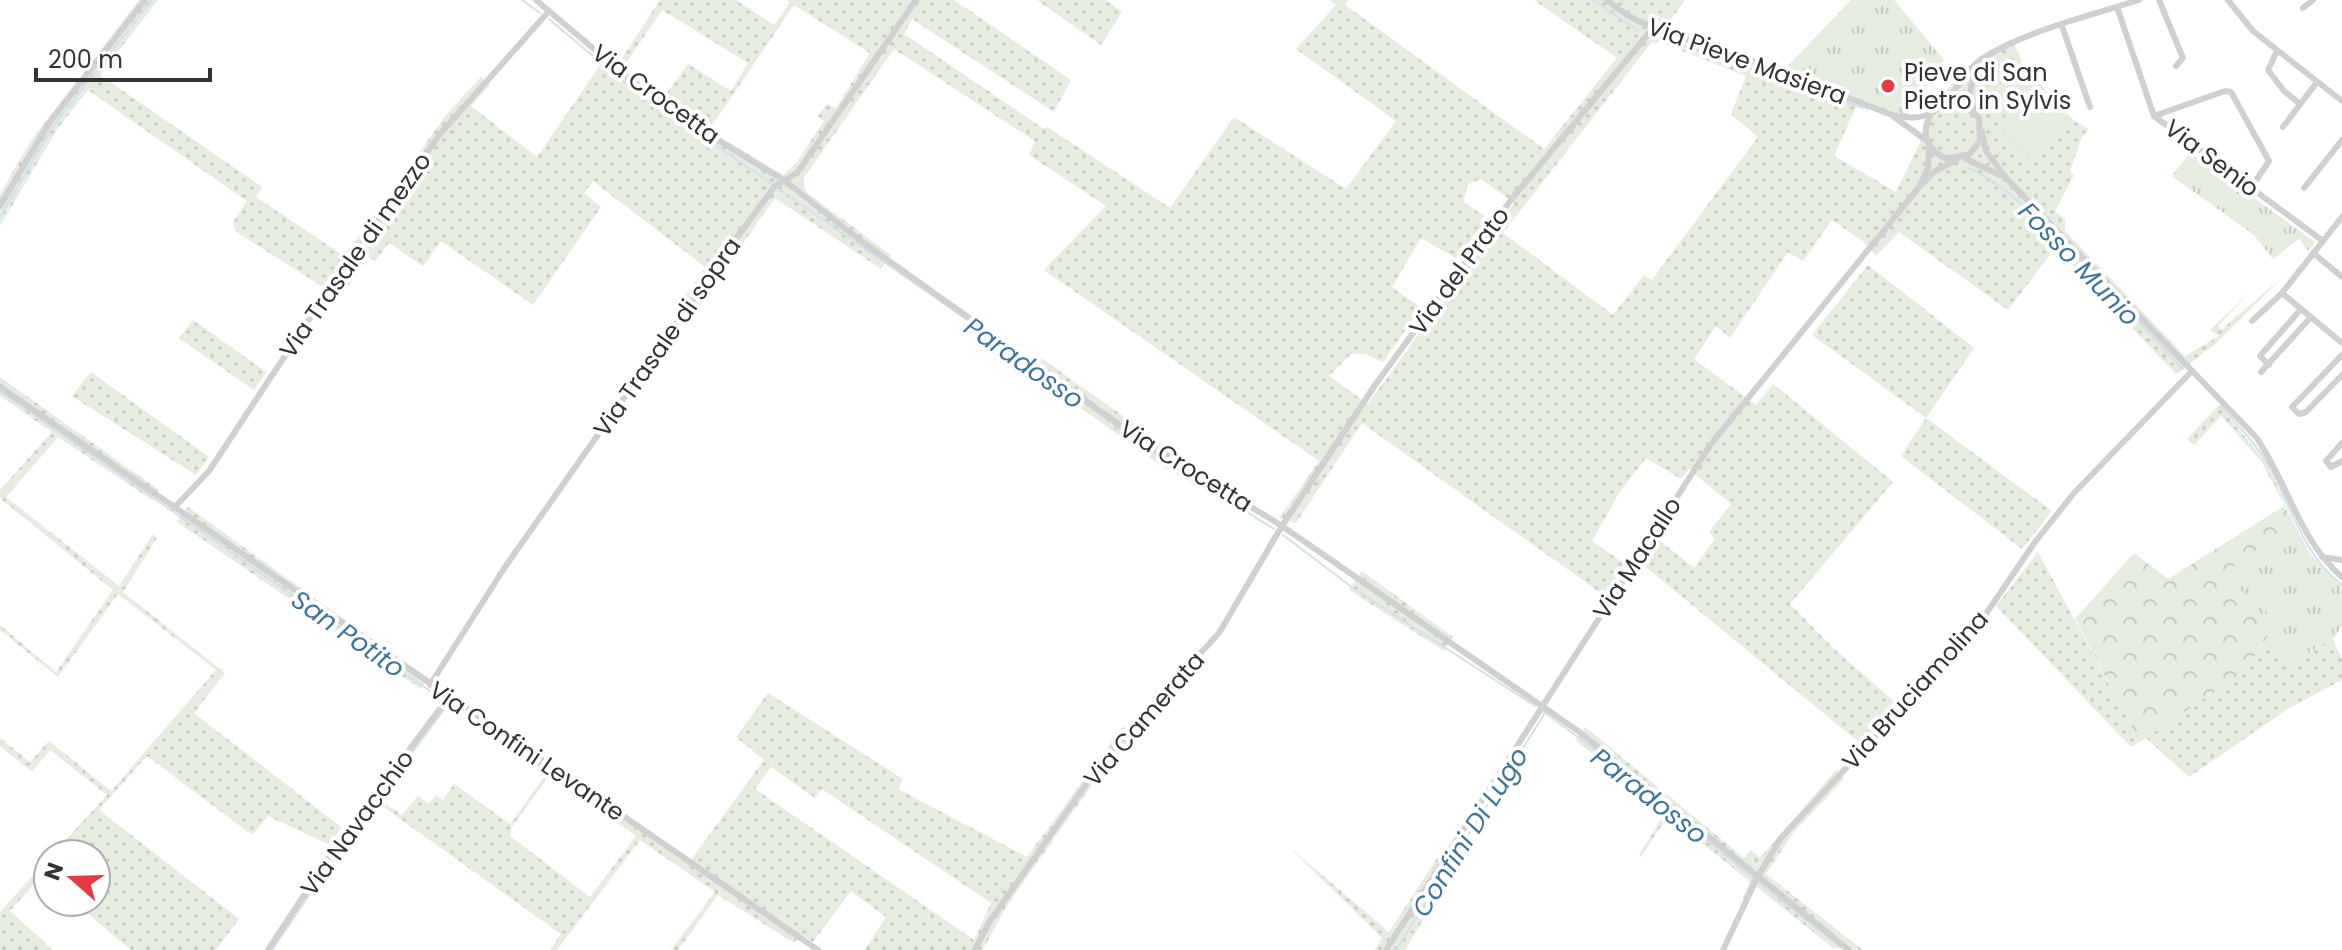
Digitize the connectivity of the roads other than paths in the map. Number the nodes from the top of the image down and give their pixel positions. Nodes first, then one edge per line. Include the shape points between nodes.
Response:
1 (145, 0) edge
2 (536, 0) edge
3 (916, 0) edge
4 (1607, 0) edge
5 (2139, 0) edge
6 (2159, 0) edge
7 (2228, 0) edge
8 (2313, 0) edge
9 (2117, 7) junction
10 (2303, 8) dead end
11 (549, 11) junction
12 (2062, 26) junction
13 (1653, 28) junction
14 (2277, 51) junction
15 (1977, 64) junction
16 (2176, 66) dead end
17 (2317, 82) junction
18 (2342, 101) edge
19 (2300, 104) junction
20 (1940, 106) junction
21 (2090, 107) dead end
22 (1931, 114) junction
23 (1892, 115) junction
24 (2154, 116) junction
25 (1979, 118) junction
26 (2283, 127) dead end
27 (1982, 132) junction
28 (2342, 140) edge
29 (1928, 143) junction
30 (1960, 159) junction
31 (2006, 178) junction
32 (785, 181) junction
33 (1919, 187) junction
34 (2251, 188) junction
35 (2304, 188) dead end
36 (0, 206) edge
37 (2342, 217) edge
38 (2323, 241) junction
39 (2313, 253) junction
40 (2342, 277) edge
41 (2282, 293) junction
42 (2301, 309) junction
43 (2311, 317) junction
44 (2252, 321) dead end
45 (2342, 343) edge
46 (2342, 355) edge
47 (2269, 365) junction
48 (2192, 371) junction
49 (2261, 372) dead end
50 (2342, 375) edge
51 (0, 387) edge
52 (2342, 443) edge
53 (2342, 461) edge
54 (174, 508) junction
55 (1282, 526) junction
56 (2321, 556) junction
57 (2342, 560) edge
58 (2341, 573) edge
59 (430, 685) junction
60 (448, 698) junction
61 (1541, 706) junction
62 (1757, 878) junction
63 (268, 950) edge
64 (818, 950) edge
65 (975, 950) edge
66 (1386, 950) edge
67 (1723, 950) edge
68 (1849, 950) edge

1 - 36 street via 49,123
2 - 11 street, Via Crocetta
3 - 32 street, Via Trasale di sopra via 797,173
4 - 13 street, Via Pieve Masiera
5 - 9 street
6 - 16 street via 2183,58
7 - 14 street via 2250,29
8 - 10 street
9 - 12 street
9 - 24 street, Via Senio
11 - 32 street, Via Crocetta via 652,96
11 - 54 street, Via Trasale di mezzo via 440,134 209,471
12 - 15 street via 1996,51
12 - 21 street
13 - 23 street, Via Pieve Masiera
13 - 55 street, Via del Prato via 1511,200 1375,385
14 - 17 street
14 - 19 street via 2268,70
15 - 20 street
15 - 25 street via 1969,96
17 - 18 street
17 - 19 street
19 - 26 street
20 - 22 street
20 - 25 street via 1960,104
22 - 23 street, Via Pieve Masiera via 1912,119
22 - 29 street
23 - 29 street, Via Pieve Masiera
24 - 34 street, Via Senio
24 - 34 street via 2231,92 2269,161
25 - 27 street
27 - 30 street via 1975,150
27 - 31 street via 1986,151
28 - 35 street
29 - 30 street, Via Pieve Masiera via 1938,155
29 - 33 street, Via Macallo via 1928,168
30 - 31 street, Via Pieve Masiera
30 - 33 street, Via Macallo via 1935,171
31 - 48 street
32 - 55 street, Via Crocetta via 1131,433
32 - 59 street, Via Trasale di sopra via 775,186 732,244 505,567
33 - 61 street, Via Macallo via 1711,444
34 - 38 street, Via Senio
37 - 38 street
38 - 39 street
39 - 40 street
39 - 41 street
41 - 42 street
41 - 44 street
42 - 43 street
42 - 47 street via 2260,356
43 - 45 street
43 - 47 street
46 - 50 street via 2292,407 2299,414 2306,412
47 - 49 street
48 - 56 street via 2256,437
48 - 62 street, Via Bruciamolina via 2074,493 1977,627 1809,805
51 - 54 street, Via Confini Levante
52 - 53 street via 2326,461 2331,467
54 - 59 street, Via Confini Levante
55 - 61 street, Via Crocetta
55 - 65 street, Via Camerata via 1219,633 1106,756
56 - 57 street
56 - 58 street
59 - 60 street, Via Confini Levante
60 - 63 street, Via Navacchio via 329,857
60 - 64 street, Via Confini Levante
61 - 62 street, Via Crocetta via 1608,754
61 - 66 street, Via Macallo
62 - 67 street, Via Bruciamolina
62 - 68 street, Via Crocetta

